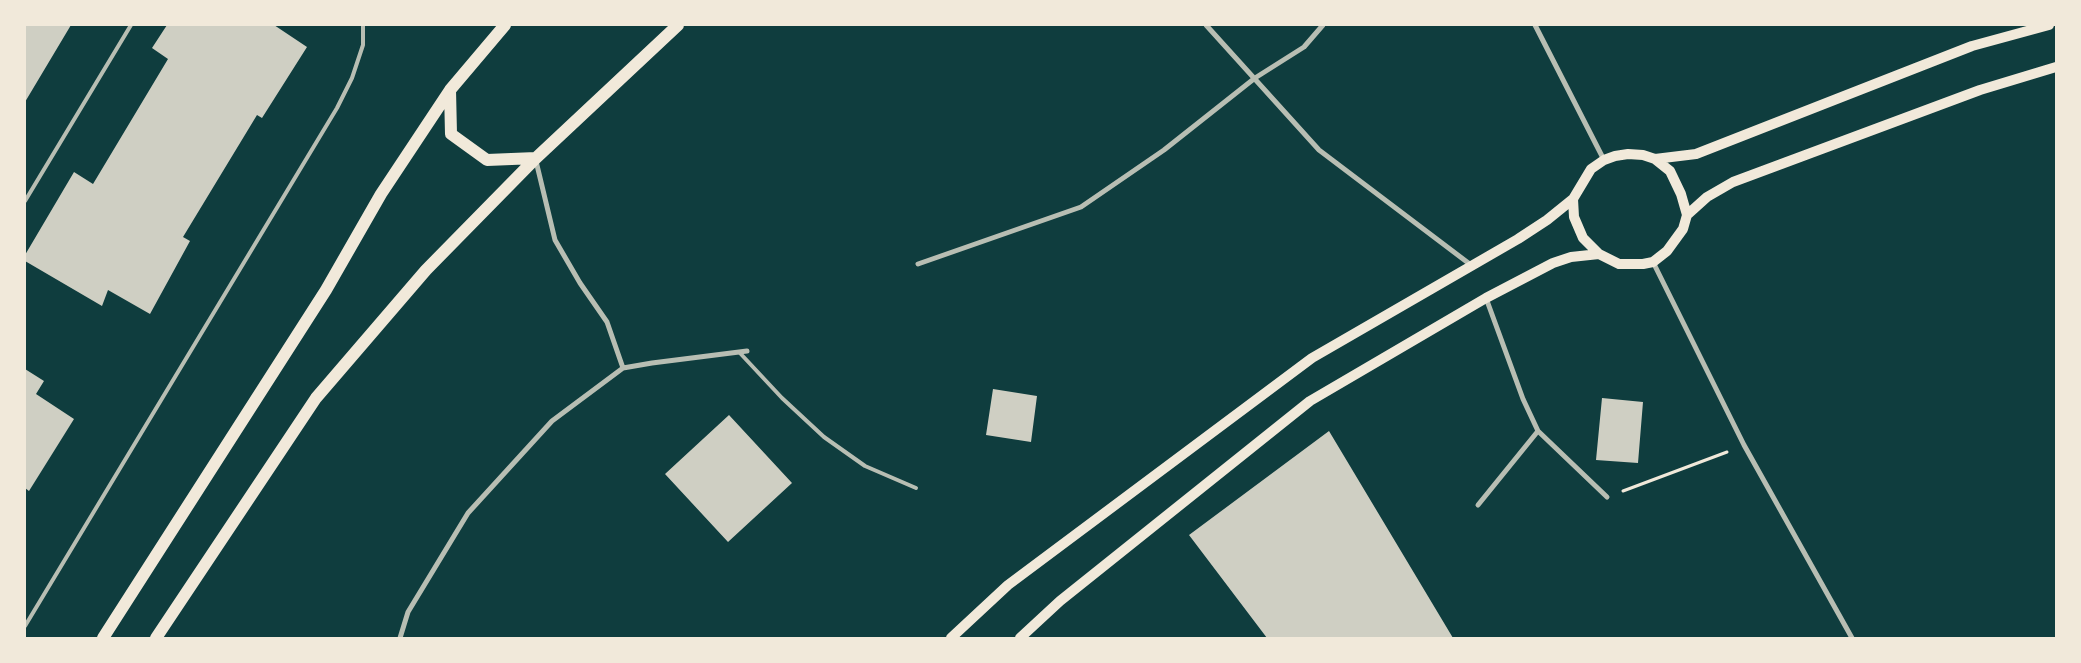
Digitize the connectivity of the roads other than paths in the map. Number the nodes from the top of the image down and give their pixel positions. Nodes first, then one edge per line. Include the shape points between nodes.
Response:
1 (131, 25) edge
2 (364, 25) edge
3 (505, 25) edge
4 (678, 25) edge
5 (1206, 25) edge
6 (1323, 25) edge
7 (1535, 25) edge
8 (2049, 25) edge
9 (2056, 66) edge
10 (1254, 78) junction
11 (450, 90) junction
12 (536, 158) junction
13 (1656, 159) junction
14 (1604, 160) junction
15 (1573, 199) junction
16 (25, 201) edge
17 (1687, 214) junction
18 (1599, 254) junction
19 (1653, 262) junction
20 (918, 264) dead end
21 (1471, 265) junction
22 (1486, 298) junction
23 (747, 351) dead end
24 (740, 352) junction
25 (623, 368) junction
26 (1538, 431) junction
27 (916, 488) dead end
28 (1608, 497) road end
29 (1478, 505) dead end
30 (25, 626) edge
31 (103, 638) edge
32 (156, 638) edge
33 (400, 638) edge
34 (951, 638) edge
35 (1020, 638) edge
36 (1852, 638) edge

1 - 16 lane
2 - 30 lane via 363,45 337,108
3 - 11 main road
4 - 12 main road
5 - 10 street
6 - 10 street via 1304,47
7 - 14 street
8 - 13 main road via 1972,46 1696,154
9 - 17 main road via 1980,90 1734,182 1706,196
10 - 20 street via 1164,150 1080,207
10 - 21 street via 1319,150
11 - 12 main road via 451,134 487,160
11 - 31 main road via 381,194 326,290
12 - 25 street via 555,240 607,322
12 - 32 main road via 426,270 316,398
13 - 14 main road via 1628,154
13 - 17 main road via 1677,182
14 - 15 main road via 1591,169
15 - 18 main road via 1577,227
15 - 21 main road via 1518,239
17 - 19 main road via 1676,241
18 - 19 main road via 1625,264
18 - 22 main road via 1571,256
19 - 36 street via 1744,445
21 - 34 main road via 1312,358 1008,585
22 - 26 street
22 - 35 main road via 1310,402 1060,601
23 - 24 street
24 - 25 street
24 - 27 lane via 824,437 865,466
25 - 33 street via 552,421 468,513 408,612
26 - 28 street
26 - 29 street

